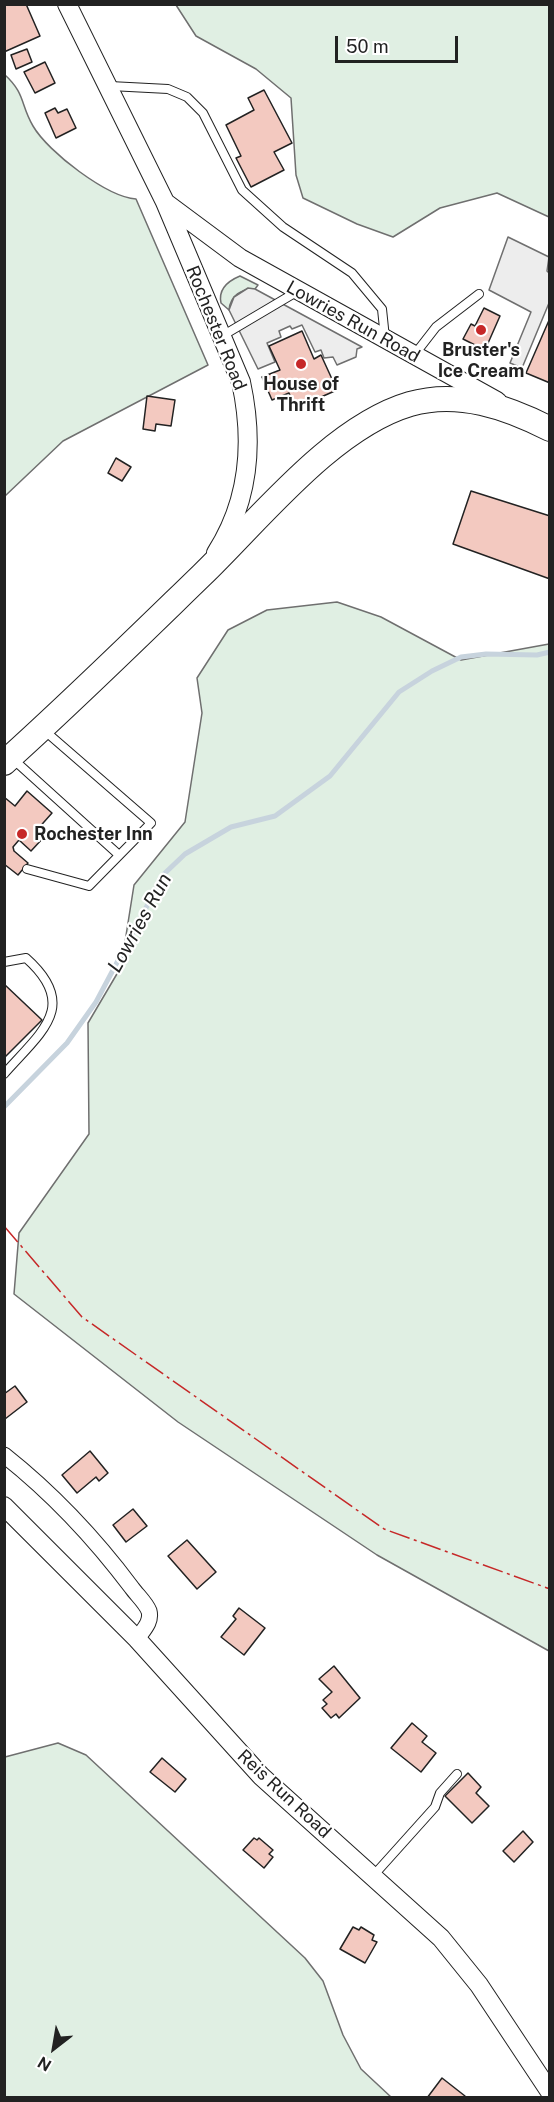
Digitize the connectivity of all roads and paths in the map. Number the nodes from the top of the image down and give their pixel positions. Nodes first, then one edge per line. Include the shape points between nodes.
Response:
1 (67, 4) edge
2 (108, 86) junction
3 (165, 202) junction
4 (298, 291) junction
5 (479, 294) dead end
6 (222, 336) junction
7 (385, 339) junction
8 (415, 356) junction
9 (540, 425) edge
10 (202, 575) junction
11 (41, 728) junction
12 (7, 760) edge
13 (119, 855) junction
14 (27, 869) dead end
15 (4, 962) edge
16 (4, 1074) edge
17 (4, 1455) edge
18 (4, 1506) edge
19 (137, 1639) junction
20 (457, 1773) dead end
21 (373, 1876) junction
22 (549, 2092) edge

1 - 2 street, Rochester Road
2 - 3 street, Rochester Road
2 - 7 lane via 168,89 187,97 203,113 242,190 283,227 352,273 382,309
3 - 4 street, Lowries Run Road via 240,258
3 - 6 street, Rochester Road
4 - 6 lane
4 - 7 street, Lowries Run Road
5 - 8 lane via 436,327
6 - 10 street, Rochester Road via 241,382 248,414 249,449 237,513
7 - 8 street, Lowries Run Road
8 - 9 street, Lowries Run Road
9 - 10 main road via 488,405 449,398 413,403 377,417 326,454
10 - 11 main road, Rochester Road
11 - 12 main road, Rochester Road
11 - 13 lane via 151,824
12 - 13 lane
13 - 14 lane via 89,886
15 - 16 lane via 26,958 44,974 54,997 48,1025
17 - 19 street via 74,1522 148,1609 149,1621
18 - 19 street, Reis Run Road
19 - 21 street, Reis Run Road via 261,1776
20 - 21 lane via 435,1807
21 - 22 street, Reis Run Road via 441,1938 479,1985

